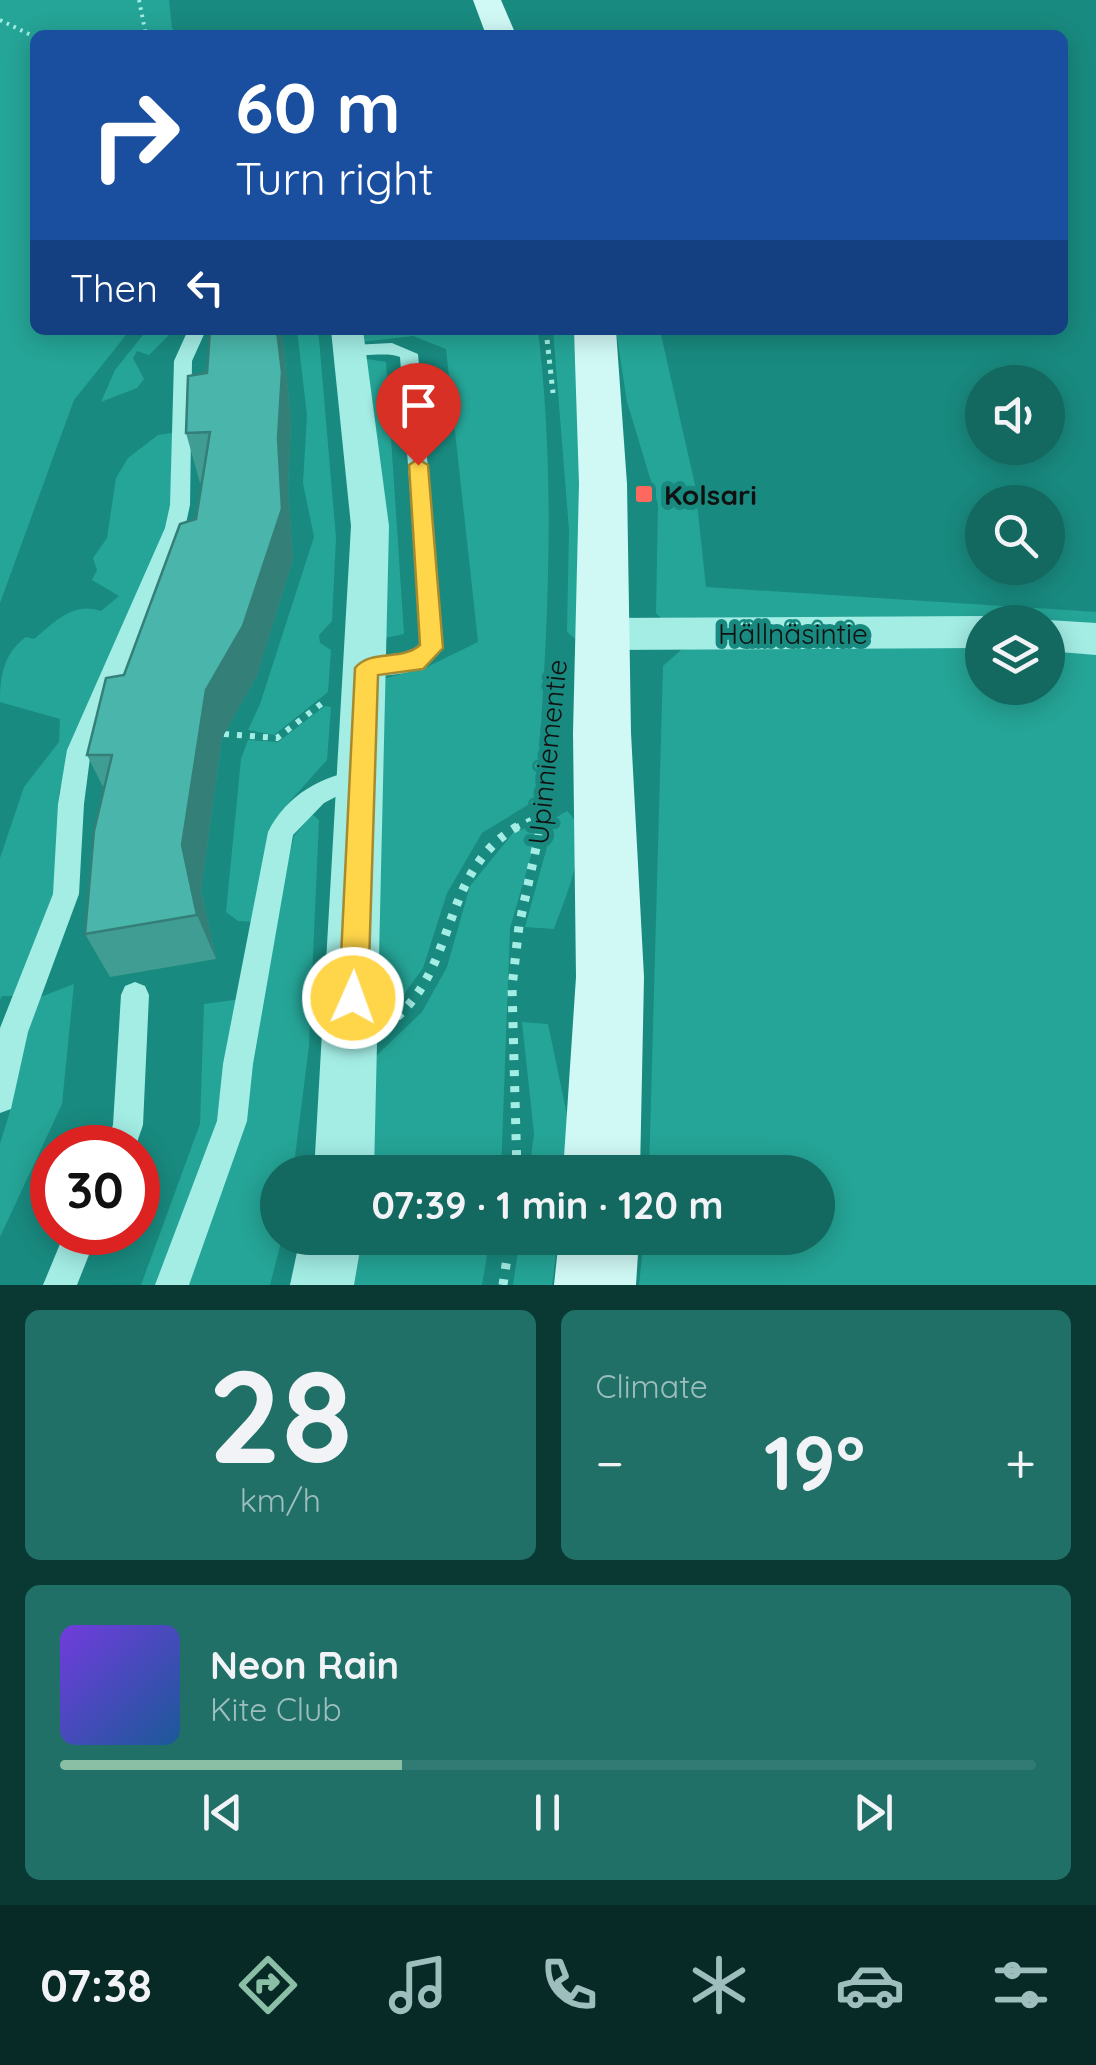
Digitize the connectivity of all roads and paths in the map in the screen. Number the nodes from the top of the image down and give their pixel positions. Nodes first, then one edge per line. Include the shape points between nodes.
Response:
1 (139, 0) edge
2 (487, 0) edge
3 (0, 20) edge
4 (145, 30) edge
5 (499, 30) edge
6 (30, 35) edge
7 (195, 335) edge
8 (547, 335) edge
9 (595, 335) edge
10 (349, 340) edge
11 (554, 401) dead end
12 (965, 632) edge
13 (603, 634) junction
14 (1065, 637) edge
15 (1096, 639) edge
16 (367, 668) junction
17 (320, 703) dead end
18 (224, 734) dead end
19 (551, 758) dead end
20 (362, 779) junction
21 (546, 812) junction
22 (135, 996) dead end
23 (352, 1034) junction
24 (0, 1098) edge
25 (128, 1125) edge
26 (345, 1155) edge
27 (516, 1155) edge
28 (603, 1155) edge
29 (72, 1255) edge
30 (328, 1255) edge
31 (507, 1255) edge
32 (597, 1255) edge
33 (60, 1285) edge
34 (172, 1285) edge
35 (322, 1285) edge
36 (502, 1285) edge
37 (594, 1285) edge

1 - 4 path
2 - 5 main road
3 - 6 path
7 - 24 lane via 183,361 175,528 80,750 66,894 13,1032
8 - 11 path
9 - 13 main road, Upinniementie
10 - 16 street via 370,526
10 - 16 lane via 409,354 432,640 415,663
12 - 13 street, Hällnäsintie
13 - 28 main road, Upinniementie via 610,977
14 - 15 street
16 - 20 street
17 - 18 path via 276,738
19 - 21 path, Upinniementie
20 - 23 street
20 - 34 lane via 335,782 304,800 282,832 232,1120
21 - 23 path via 482,854 457,896 426,983 405,1012 379,1029
21 - 27 path, Upinniementie via 519,928 512,1021
22 - 25 lane
23 - 26 street
29 - 33 lane
30 - 35 street
31 - 36 path
32 - 37 main road

